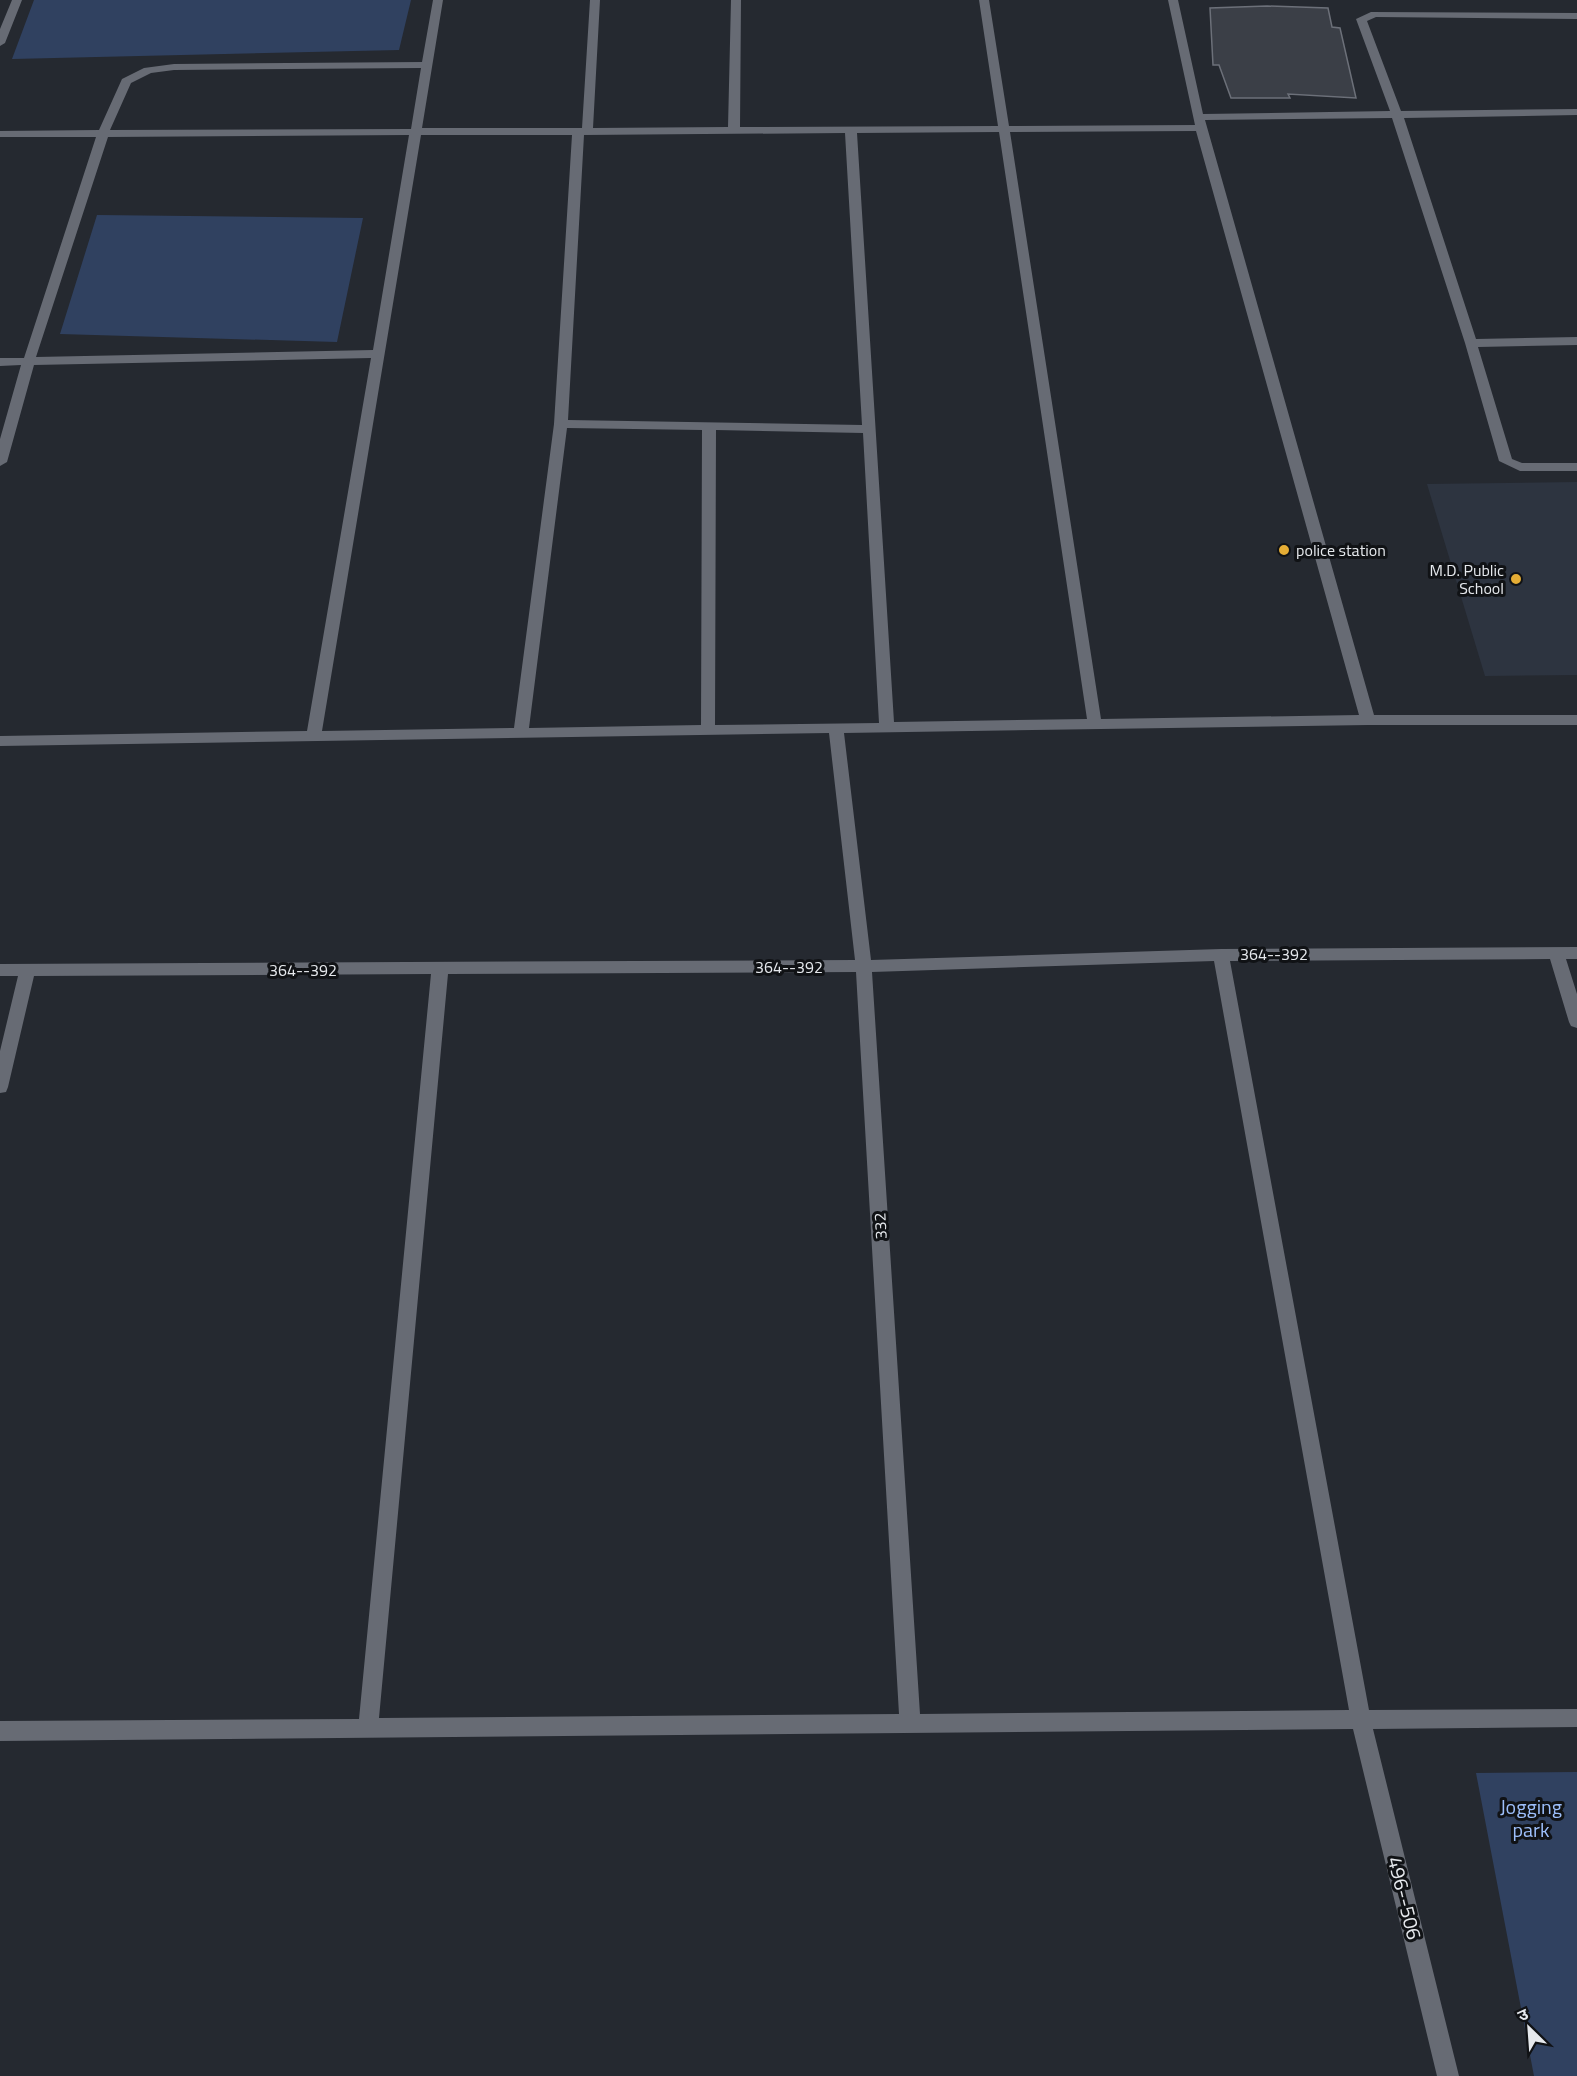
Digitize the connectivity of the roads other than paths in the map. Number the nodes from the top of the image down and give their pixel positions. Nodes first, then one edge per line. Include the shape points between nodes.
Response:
1 (17, 0) edge
2 (438, 0) edge
3 (596, 0) edge
4 (736, 0) edge
5 (984, 0) edge
6 (1173, 0) edge
7 (1577, 16) edge
8 (0, 43) edge
9 (426, 65) junction
10 (1577, 112) edge
11 (1397, 115) junction
12 (1201, 123) junction
13 (1003, 128) junction
14 (734, 130) junction
15 (851, 130) junction
16 (583, 132) junction
17 (415, 133) junction
18 (0, 134) edge
19 (103, 134) junction
20 (1577, 341) edge
21 (1471, 343) junction
22 (378, 354) junction
23 (29, 361) junction
24 (0, 362) edge
25 (561, 424) junction
26 (709, 427) junction
27 (869, 429) junction
28 (0, 462) edge
29 (1577, 467) edge
30 (1368, 720) junction
31 (1577, 720) edge
32 (1095, 725) junction
33 (887, 728) junction
34 (836, 729) junction
35 (708, 730) junction
36 (521, 733) junction
37 (314, 736) junction
38 (0, 741) edge
39 (1577, 953) edge
40 (1557, 954) junction
41 (1221, 955) junction
42 (864, 966) junction
43 (440, 969) junction
44 (0, 970) edge
45 (27, 971) junction
46 (1577, 1022) edge
47 (0, 1087) edge
48 (1577, 1718) edge
49 (1361, 1720) junction
50 (910, 1724) junction
51 (368, 1728) junction
52 (0, 1731) edge
53 (1448, 2076) edge

1 - 8 street
2 - 9 street
3 - 16 street
4 - 14 street
5 - 13 street
6 - 12 street
7 - 11 street via 1366,15 1361,19 1362,26
9 - 17 street
9 - 19 street via 148,70 126,81
10 - 11 street
11 - 12 street
11 - 21 street
12 - 13 street
12 - 30 street
13 - 15 street
13 - 32 street
14 - 15 street
14 - 16 street
15 - 27 street
16 - 17 street
16 - 25 street
17 - 19 street
17 - 22 street
18 - 19 street
19 - 23 street
20 - 21 street
21 - 29 street via 1506,462 1520,467
22 - 23 street
22 - 37 street
23 - 24 street
23 - 28 street
25 - 26 street
25 - 36 street
26 - 27 street
26 - 35 street
27 - 33 street
30 - 31 street
30 - 32 street
32 - 33 street
33 - 34 street
34 - 35 street
34 - 42 street, 332
35 - 36 street
36 - 37 street
37 - 38 street
39 - 40 street, 364--392
40 - 41 street, 364--392
40 - 46 street
41 - 42 street, 364--392
41 - 49 street, 496--506
42 - 43 street, 364--392
42 - 50 street, 332
43 - 45 street, 364--392
43 - 51 street
44 - 45 street, 364--392
45 - 47 street
48 - 49 street
49 - 50 street
49 - 53 street, 496--506
50 - 51 street
51 - 52 street

